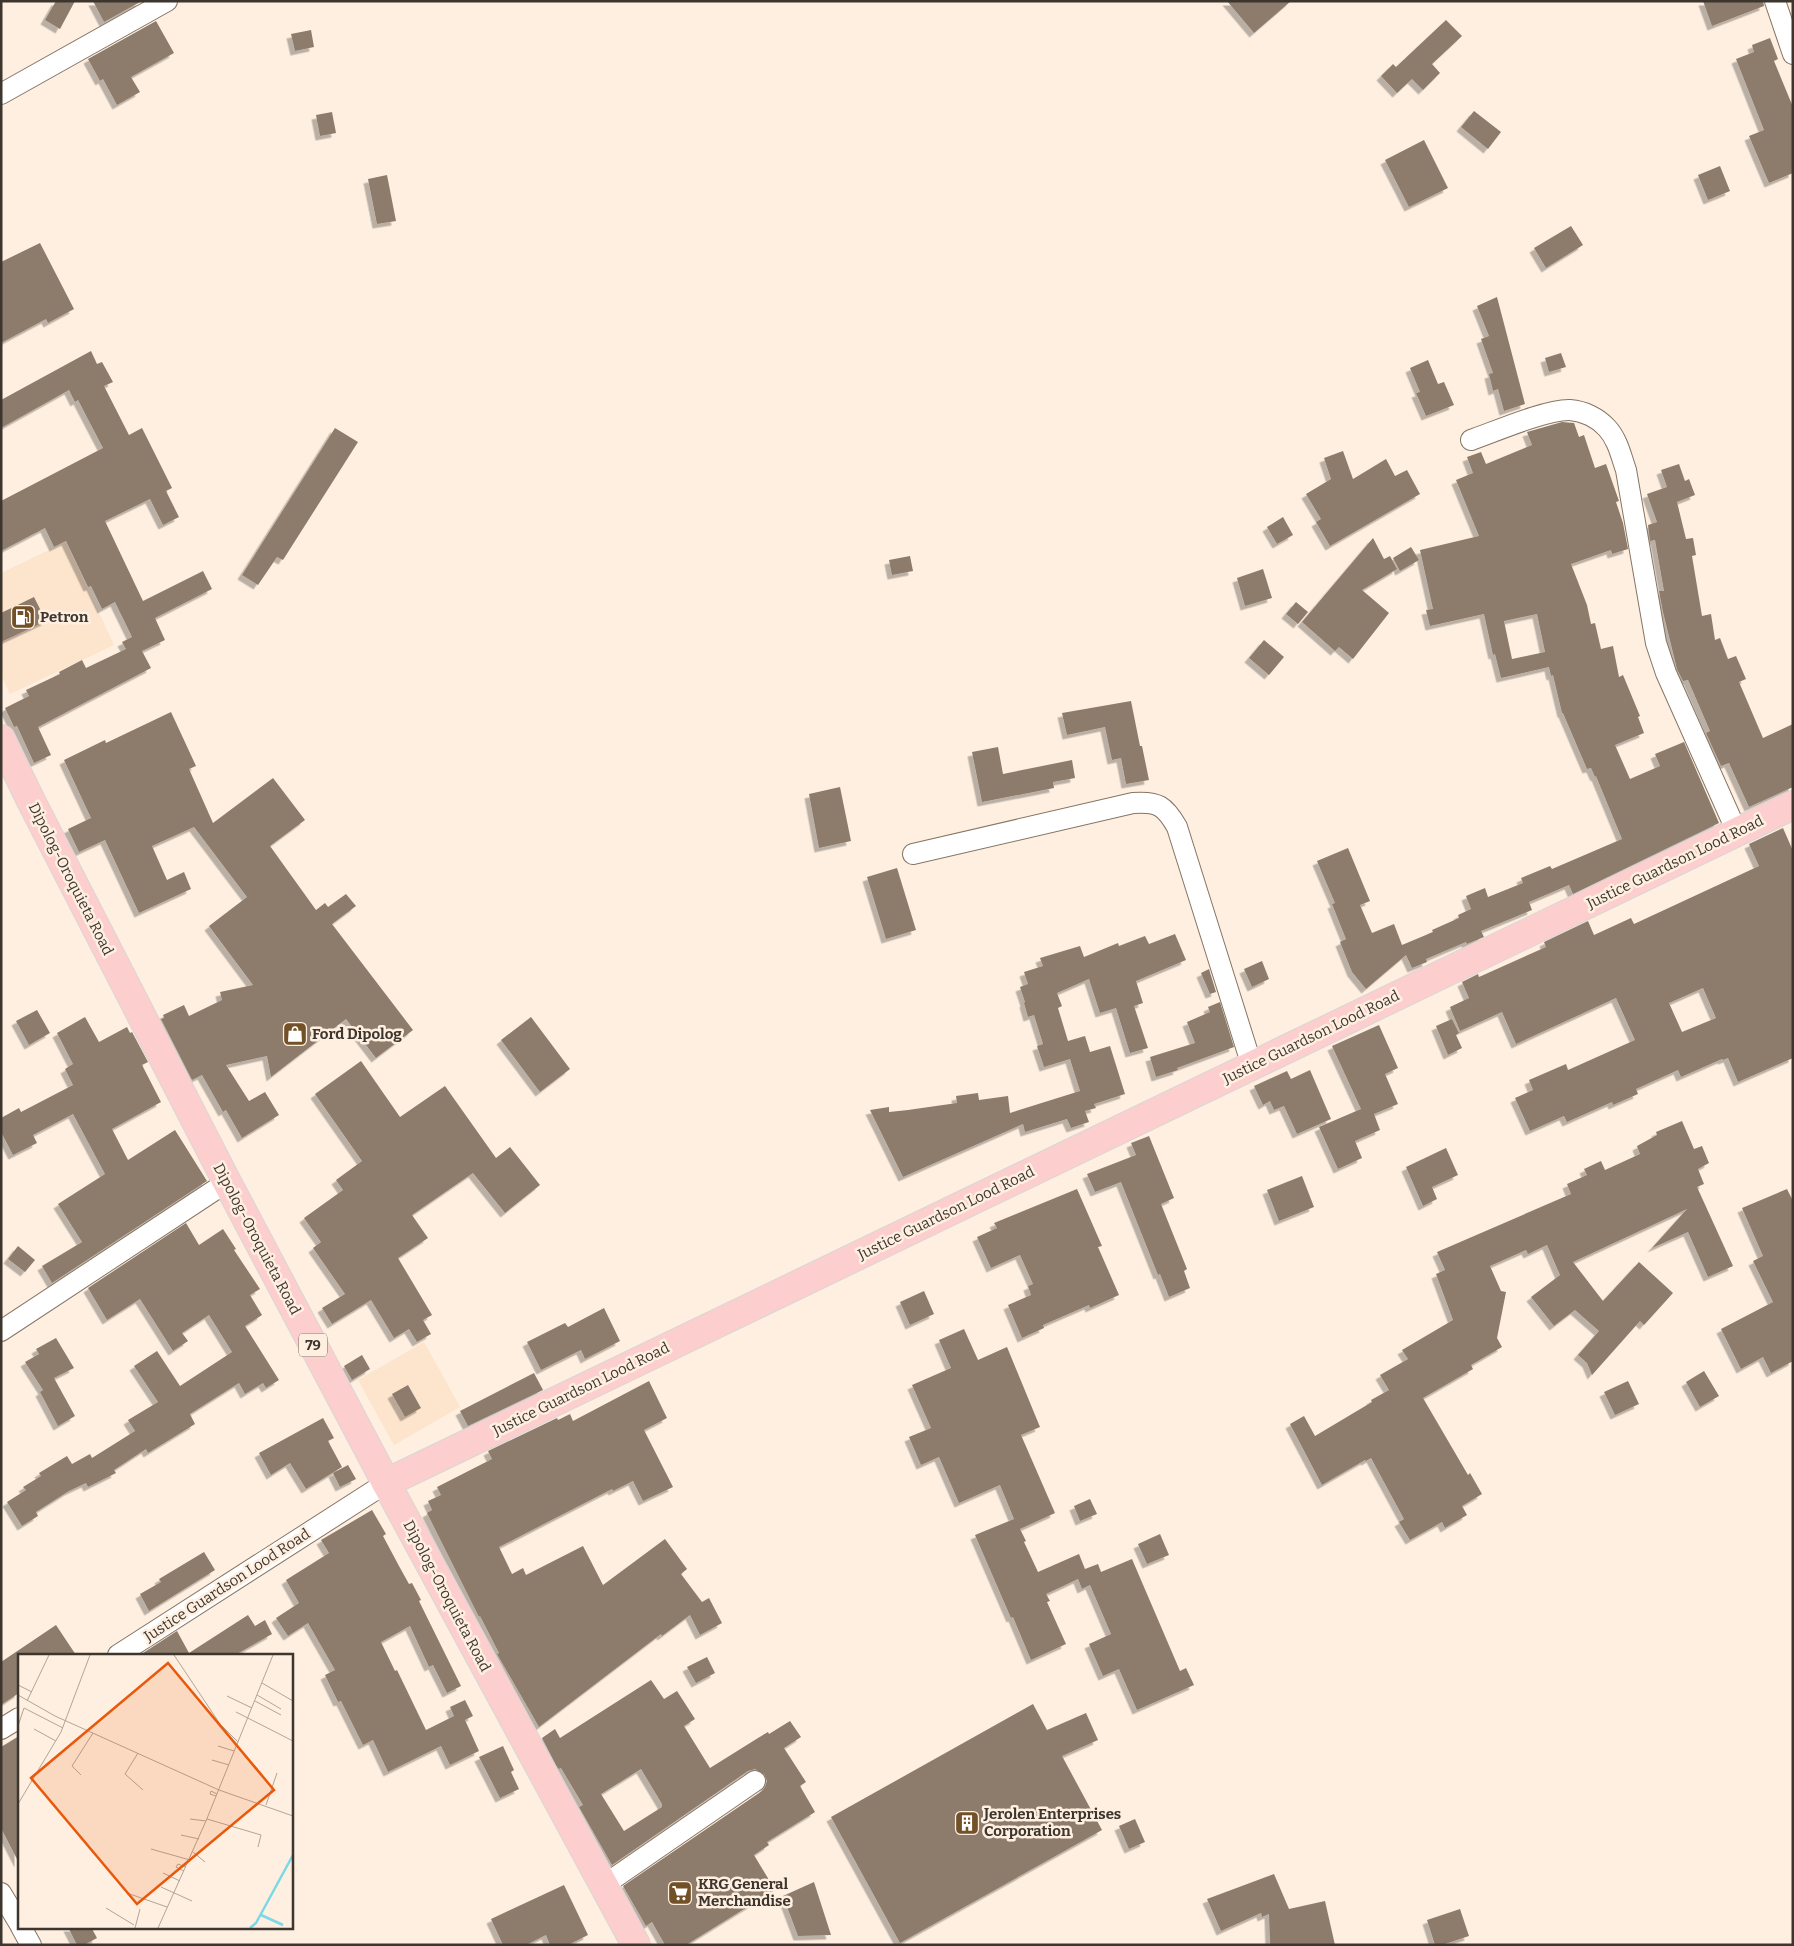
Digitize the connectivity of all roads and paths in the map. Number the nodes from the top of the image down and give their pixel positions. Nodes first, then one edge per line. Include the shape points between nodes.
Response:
1 (167, 1) edge
2 (1775, 1) edge
3 (1793, 54) edge
4 (1, 94) edge
5 (1471, 440) dead end
6 (1, 739) edge
7 (1793, 805) edge
8 (1737, 832) junction
9 (913, 854) dead end
10 (1252, 1066) junction
11 (227, 1182) junction
12 (1, 1331) edge
13 (386, 1482) junction
14 (120, 1654) edge
15 (18, 1719) edge
16 (1, 1729) edge
17 (755, 1781) dead end
18 (604, 1884) junction
19 (1, 1893) edge
20 (18, 1921) edge
21 (22, 1928) edge
22 (31, 1945) edge
23 (636, 1945) edge

1 - 4 street
2 - 3 street
5 - 8 street via 1568,410 1583,412 1608,429 1617,443 1626,470 1656,643 1666,673
6 - 11 main road, Dipolog-Oroquieta Road / 79
7 - 8 main road, Justice Guardson Lood Road
8 - 10 main road, Justice Guardson Lood Road
9 - 10 street via 1133,802 1158,805 1168,811 1178,827
10 - 13 main road, Justice Guardson Lood Road
11 - 12 street
11 - 13 main road, Dipolog-Oroquieta Road / 79
13 - 14 street, Justice Guardson Lood Road
13 - 18 main road, Dipolog-Oroquieta Road / 79
15 - 16 street
17 - 18 street
18 - 23 main road, Dipolog-Oroquieta Road / 79
19 - 20 street
21 - 22 street

